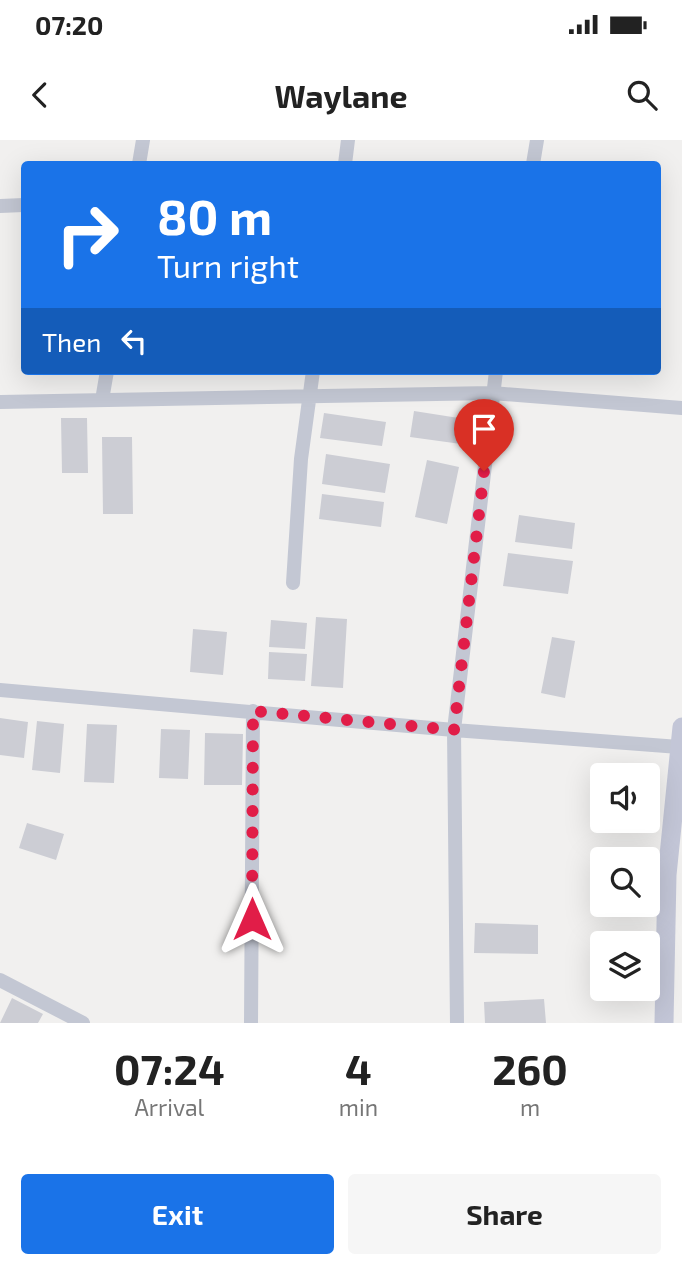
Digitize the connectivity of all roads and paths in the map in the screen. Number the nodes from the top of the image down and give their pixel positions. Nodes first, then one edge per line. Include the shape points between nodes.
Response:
1 (142, 140) edge
2 (348, 140) edge
3 (537, 140) edge
4 (139, 161) edge
5 (345, 161) edge
6 (534, 161) edge
7 (21, 205) edge
8 (0, 206) edge
9 (106, 375) edge
10 (312, 375) edge
11 (495, 375) edge
12 (492, 393) junction
13 (309, 395) junction
14 (102, 400) junction
15 (0, 402) edge
16 (682, 408) edge
17 (293, 583) dead end
18 (0, 690) edge
19 (253, 711) junction
20 (682, 727) edge
21 (454, 730) junction
22 (679, 747) junction
23 (0, 980) edge
24 (83, 1023) edge
25 (251, 1023) edge
26 (457, 1023) edge
27 (664, 1023) edge

1 - 4 street
2 - 5 street
3 - 6 street
7 - 8 street
9 - 14 street
10 - 13 street
11 - 12 street
12 - 13 street
12 - 16 street
12 - 21 street
13 - 14 street
13 - 17 street
14 - 15 street
18 - 19 street
19 - 21 street
19 - 25 street
20 - 22 street
21 - 22 street
21 - 26 street
22 - 27 street via 667,875
23 - 24 street

